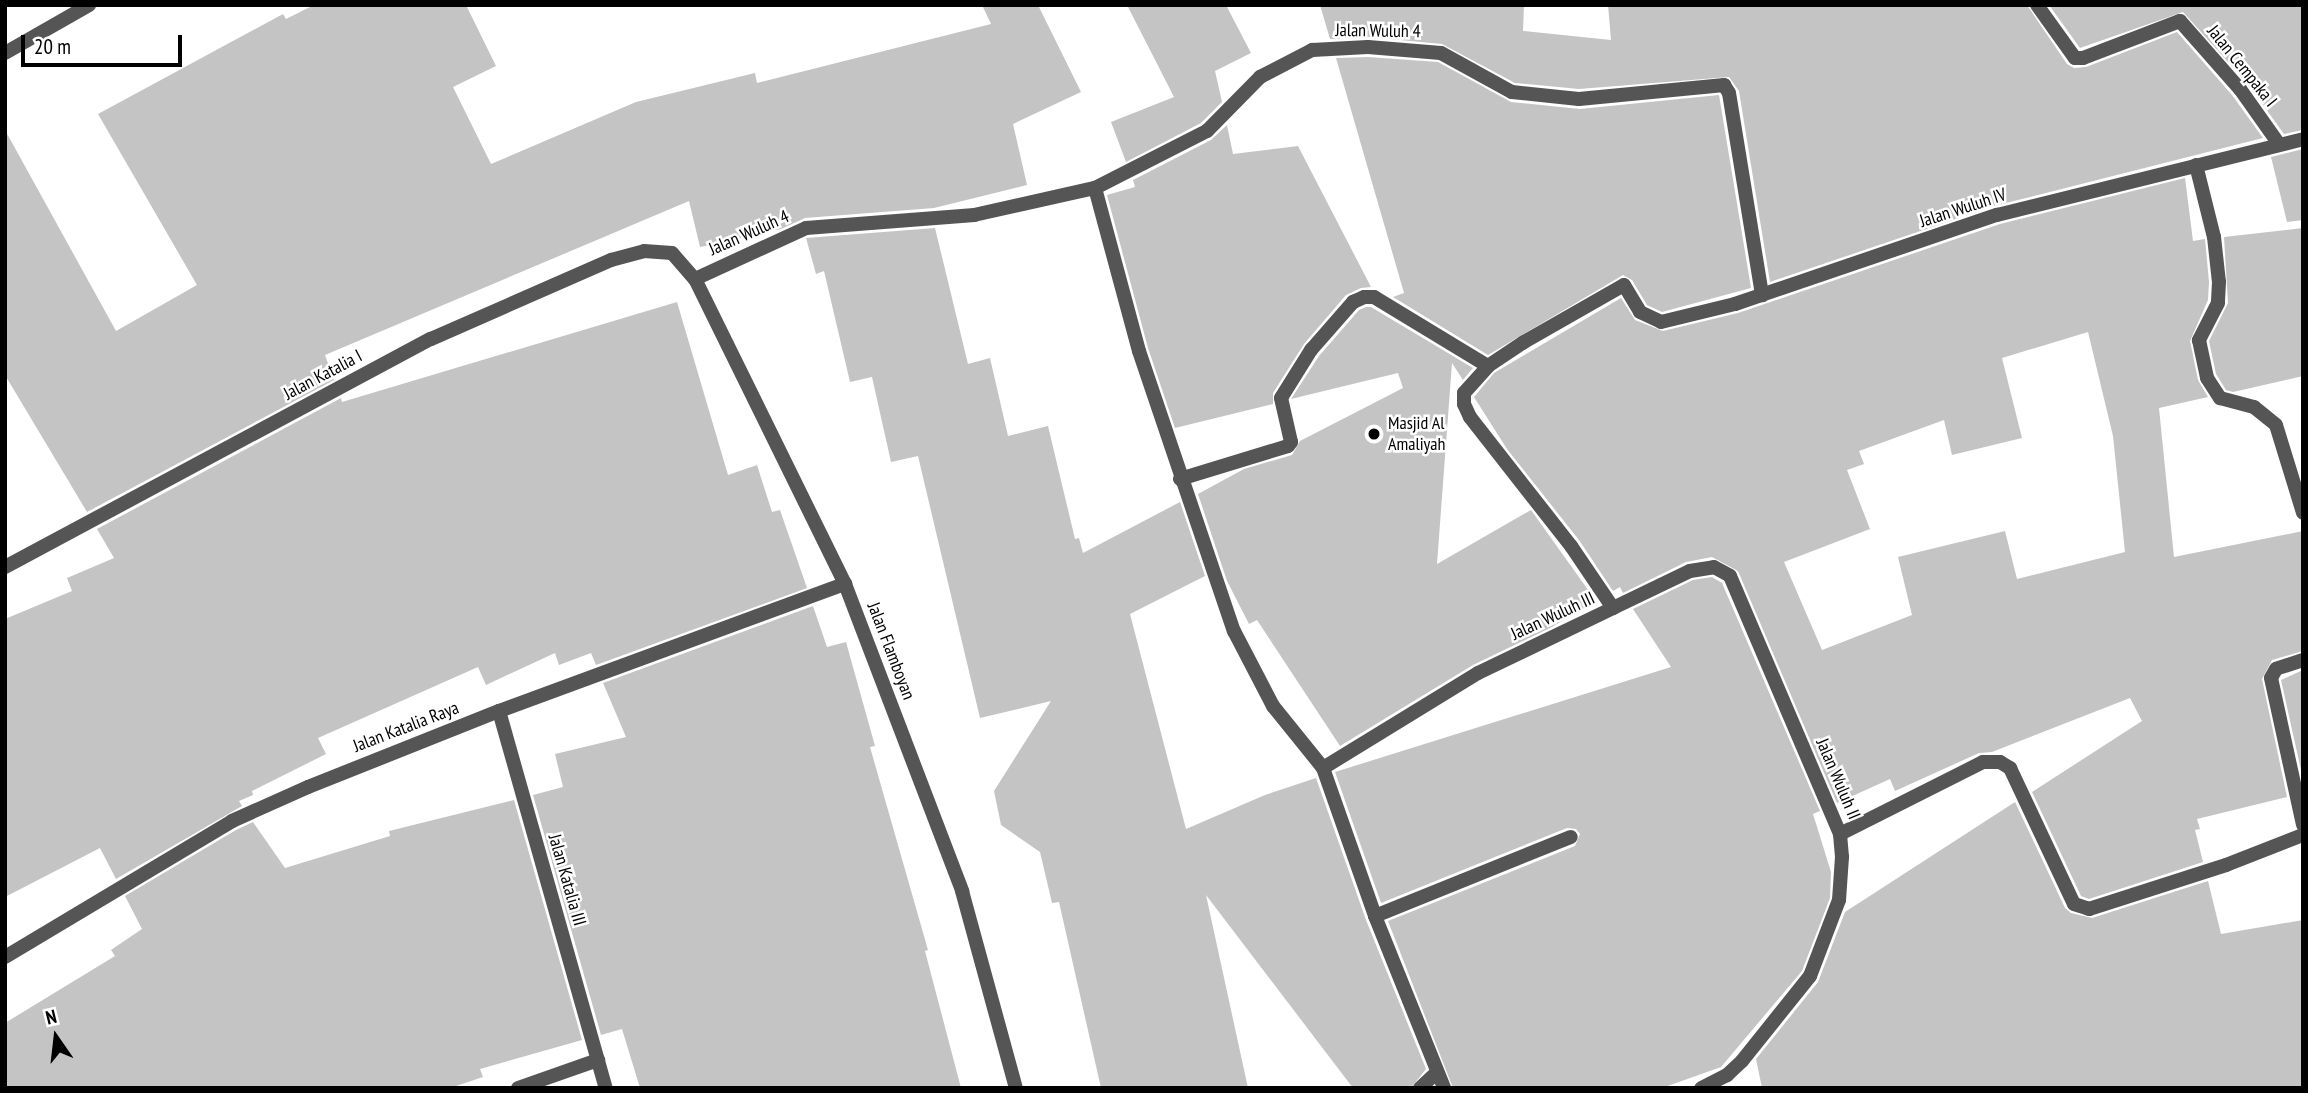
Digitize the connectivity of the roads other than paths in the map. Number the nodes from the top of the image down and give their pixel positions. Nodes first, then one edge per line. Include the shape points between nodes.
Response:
1 (89, 5) edge
2 (2037, 5) edge
3 (2178, 5) edge
4 (2180, 21) junction
5 (5, 53) edge
6 (2303, 139) edge
7 (2279, 144) junction
8 (2196, 166) junction
9 (1096, 188) junction
10 (672, 253) joint
11 (695, 279) junction
12 (1762, 295) junction
13 (1488, 366) junction
14 (1180, 479) junction
15 (2303, 513) edge
16 (5, 567) edge
17 (845, 584) junction
18 (1613, 608) junction
19 (2303, 660) edge
20 (499, 711) junction
21 (1323, 768) junction
22 (2303, 825) edge
23 (1840, 834) junction
24 (2303, 835) edge
25 (1571, 837) dead end
26 (1376, 916) junction
27 (5, 957) edge
28 (598, 1060) junction
29 (1437, 1072) junction
30 (518, 1088) edge
31 (606, 1088) edge
32 (1016, 1088) edge
33 (1420, 1088) edge
34 (1444, 1088) edge
35 (1701, 1088) edge

1 - 5 street
2 - 4 street, Jalan Cempaka I via 2074,58
3 - 4 street
4 - 7 street, Jalan Cempaka I via 2240,89
6 - 7 street, Jalan Wuluh IV
7 - 8 street, Jalan Wuluh IV
8 - 12 street, Jalan Wuluh IV via 1997,215
8 - 15 street via 2214,237 2219,282 2218,303 2199,340 2207,378 2220,398 2254,407 2276,425
9 - 11 street, Jalan Wuluh 4 via 974,215 806,228
9 - 12 street, Jalan Wuluh 4 via 1207,131 1261,77 1312,50 1368,47 1441,53 1512,92 1579,99 1719,84 1729,93
9 - 14 street via 1139,351
10 - 11 street, Jalan Flamboyan
10 - 16 street, Jalan Katalia I via 644,251 611,260 431,339
11 - 17 street, Jalan Flamboyan
12 - 13 street, Jalan Wuluh IV via 1661,322 1640,313 1624,285
13 - 14 street via 1374,297 1364,296 1353,302 1311,350 1282,398 1288,446
13 - 18 street, Jalan Wuluh III via 1464,393 1470,417 1571,546
14 - 21 street via 1234,631 1273,706
17 - 20 street, Jalan Katalia Raya
17 - 32 street, Jalan Flamboyan via 962,891
18 - 21 street, Jalan Wuluh III via 1478,673
18 - 23 street, Jalan Wuluh II via 1690,571 1714,567 1730,576
19 - 22 street via 2282,666 2271,678
20 - 27 street, Jalan Katalia Raya via 232,821
20 - 28 street, Jalan Katalia III
21 - 26 street
23 - 24 street via 1983,762 2000,762 2010,768 2074,904 2089,909
23 - 35 street, Jalan Wuluh II via 1839,901 1810,976 1742,1061
25 - 26 street
26 - 29 street
28 - 30 street
28 - 31 street, Jalan Katalia III
29 - 33 street
29 - 34 street

